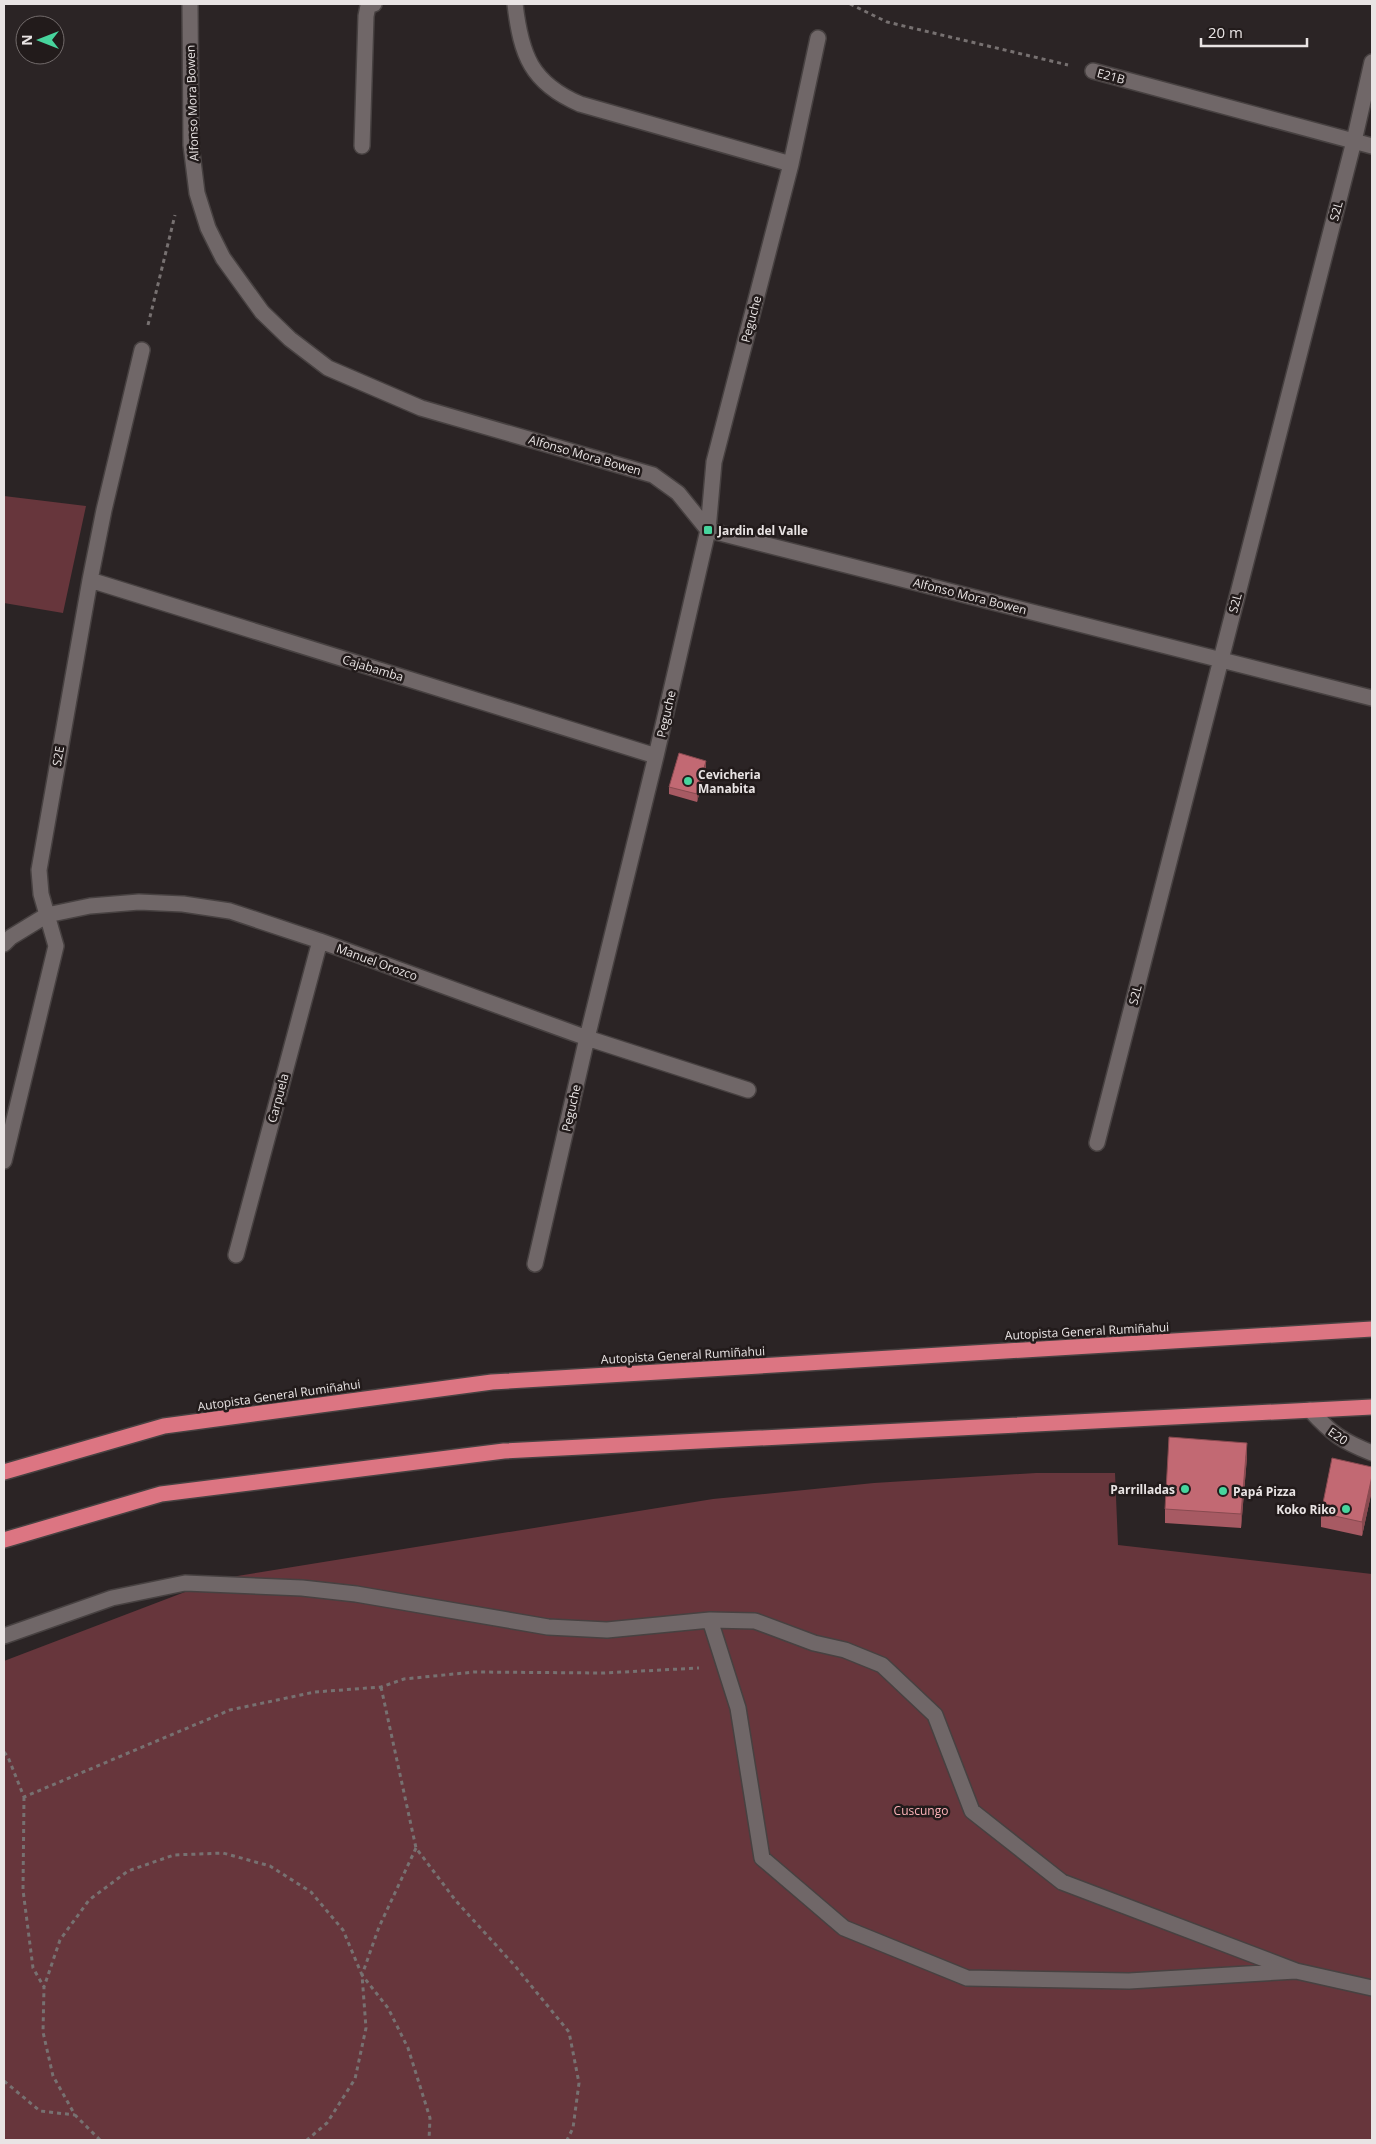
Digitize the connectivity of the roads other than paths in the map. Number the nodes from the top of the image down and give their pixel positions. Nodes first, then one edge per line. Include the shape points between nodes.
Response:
1 (190, 4) edge
2 (374, 4) edge
3 (515, 4) edge
4 (818, 38) dead end
5 (1372, 62) edge
6 (1093, 71) road end
7 (1354, 141) junction
8 (362, 146) dead end
9 (1372, 146) edge
10 (791, 164) junction
11 (142, 350) road end
12 (708, 530) junction
13 (90, 580) junction
14 (1220, 658) junction
15 (1372, 698) edge
16 (656, 756) junction
17 (47, 915) junction
18 (320, 940) junction
19 (4, 944) edge
20 (586, 1038) junction
21 (748, 1090) dead end
22 (1098, 1143) dead end
23 (4, 1161) edge
24 (236, 1255) dead end
25 (535, 1264) dead end
26 (1372, 1329) edge
27 (1372, 1407) edge
28 (1310, 1410) junction
29 (1372, 1454) edge
30 (4, 1472) edge
31 (4, 1540) edge
32 (710, 1620) junction
33 (4, 1636) edge
34 (1296, 1970) junction
35 (1372, 1988) edge

1 - 12 street, Alfonso Mora Bowen via 191,145 197,193 208,228 223,258 262,312 328,368 421,408 653,475 678,493
2 - 8 street via 368,6 366,16
3 - 10 street via 518,34 526,57 538,76 557,94 580,104
4 - 10 street, Peguche
5 - 7 street, S2L
6 - 7 street, E21B
7 - 9 street, E21B
7 - 14 street, S2L
10 - 12 street, Peguche via 714,462
11 - 13 street, S2E
12 - 14 street, Alfonso Mora Bowen
12 - 16 street, Peguche
13 - 16 street, Cajabamba
13 - 17 street, S2E via 39,870
14 - 15 street, Alfonso Mora Bowen
14 - 22 street, S2L
16 - 20 street, Peguche
17 - 18 street, Manuel Orozco via 90,906 183,904 230,912
17 - 19 street, Manuel Orozco
17 - 23 street, S2E via 56,946
18 - 20 street, Manuel Orozco
18 - 24 street, Carpuela
20 - 21 street, Manuel Orozco
20 - 25 street, Peguche
26 - 30 highway, Autopista General Rumiñahui via 492,1382 164,1426
27 - 28 highway
28 - 29 street, E20 via 1331,1434
28 - 31 highway via 504,1451 160,1494
32 - 33 street via 607,1630 548,1627 356,1594 302,1588 185,1583 112,1598
32 - 34 street via 755,1621 882,1665 935,1715 972,1811 1062,1882
32 - 34 street via 738,1708 762,1858 844,1928 966,1978 1129,1981
34 - 35 street

